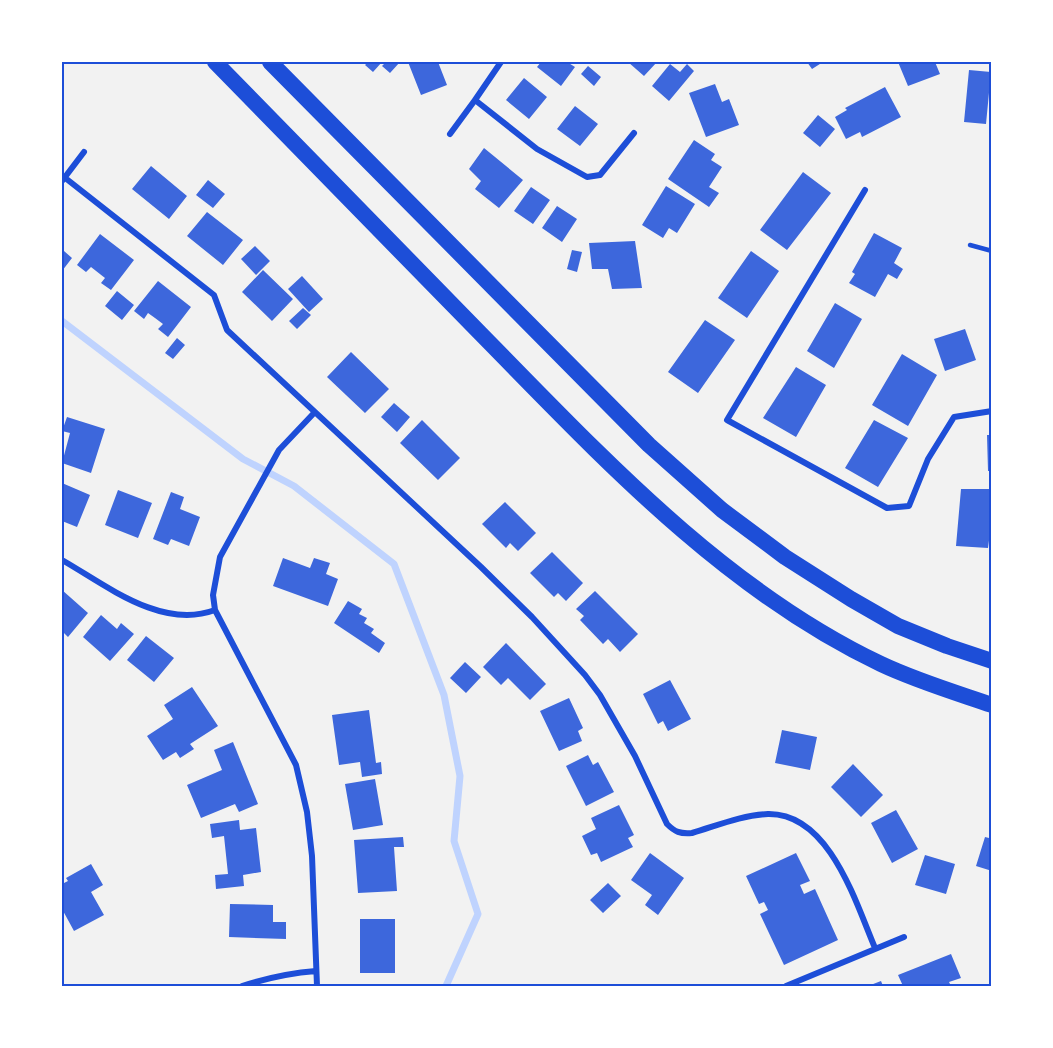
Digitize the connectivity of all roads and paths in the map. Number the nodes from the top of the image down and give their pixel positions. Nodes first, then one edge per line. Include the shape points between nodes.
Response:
1 (214, 62) edge
2 (270, 62) edge
3 (498, 63) edge
4 (475, 100) junction
5 (634, 133) dead end
6 (450, 134) dead end
7 (84, 152) dead end
8 (63, 179) edge
9 (865, 190) dead end
10 (970, 245) dead end
11 (992, 251) edge
12 (992, 411) edge
13 (315, 412) junction
14 (62, 560) edge
15 (215, 610) junction
16 (992, 661) edge
17 (992, 705) edge
18 (904, 937) dead end
19 (875, 948) junction
20 (316, 971) junction
21 (243, 987) edge
22 (317, 987) edge
23 (786, 987) edge

1 - 17 highway via 623,476 695,541 760,591 828,635 881,664
2 - 16 highway via 649,445 722,510 851,599 948,646
3 - 4 street
4 - 5 street via 537,149 587,177 600,175
4 - 6 street
7 - 8 street
8 - 13 street via 214,295 227,330
9 - 12 street via 728,420 887,508 909,506 928,459 954,417
10 - 11 lane
13 - 15 street via 284,443 220,557 213,595
13 - 19 street via 481,567 585,675 635,756 674,831 692,833 771,814 801,824 815,834 840,866
14 - 15 street via 158,611 186,616
15 - 20 street via 296,765 312,856
18 - 19 street
19 - 23 street
20 - 21 street via 262,979
20 - 22 street

